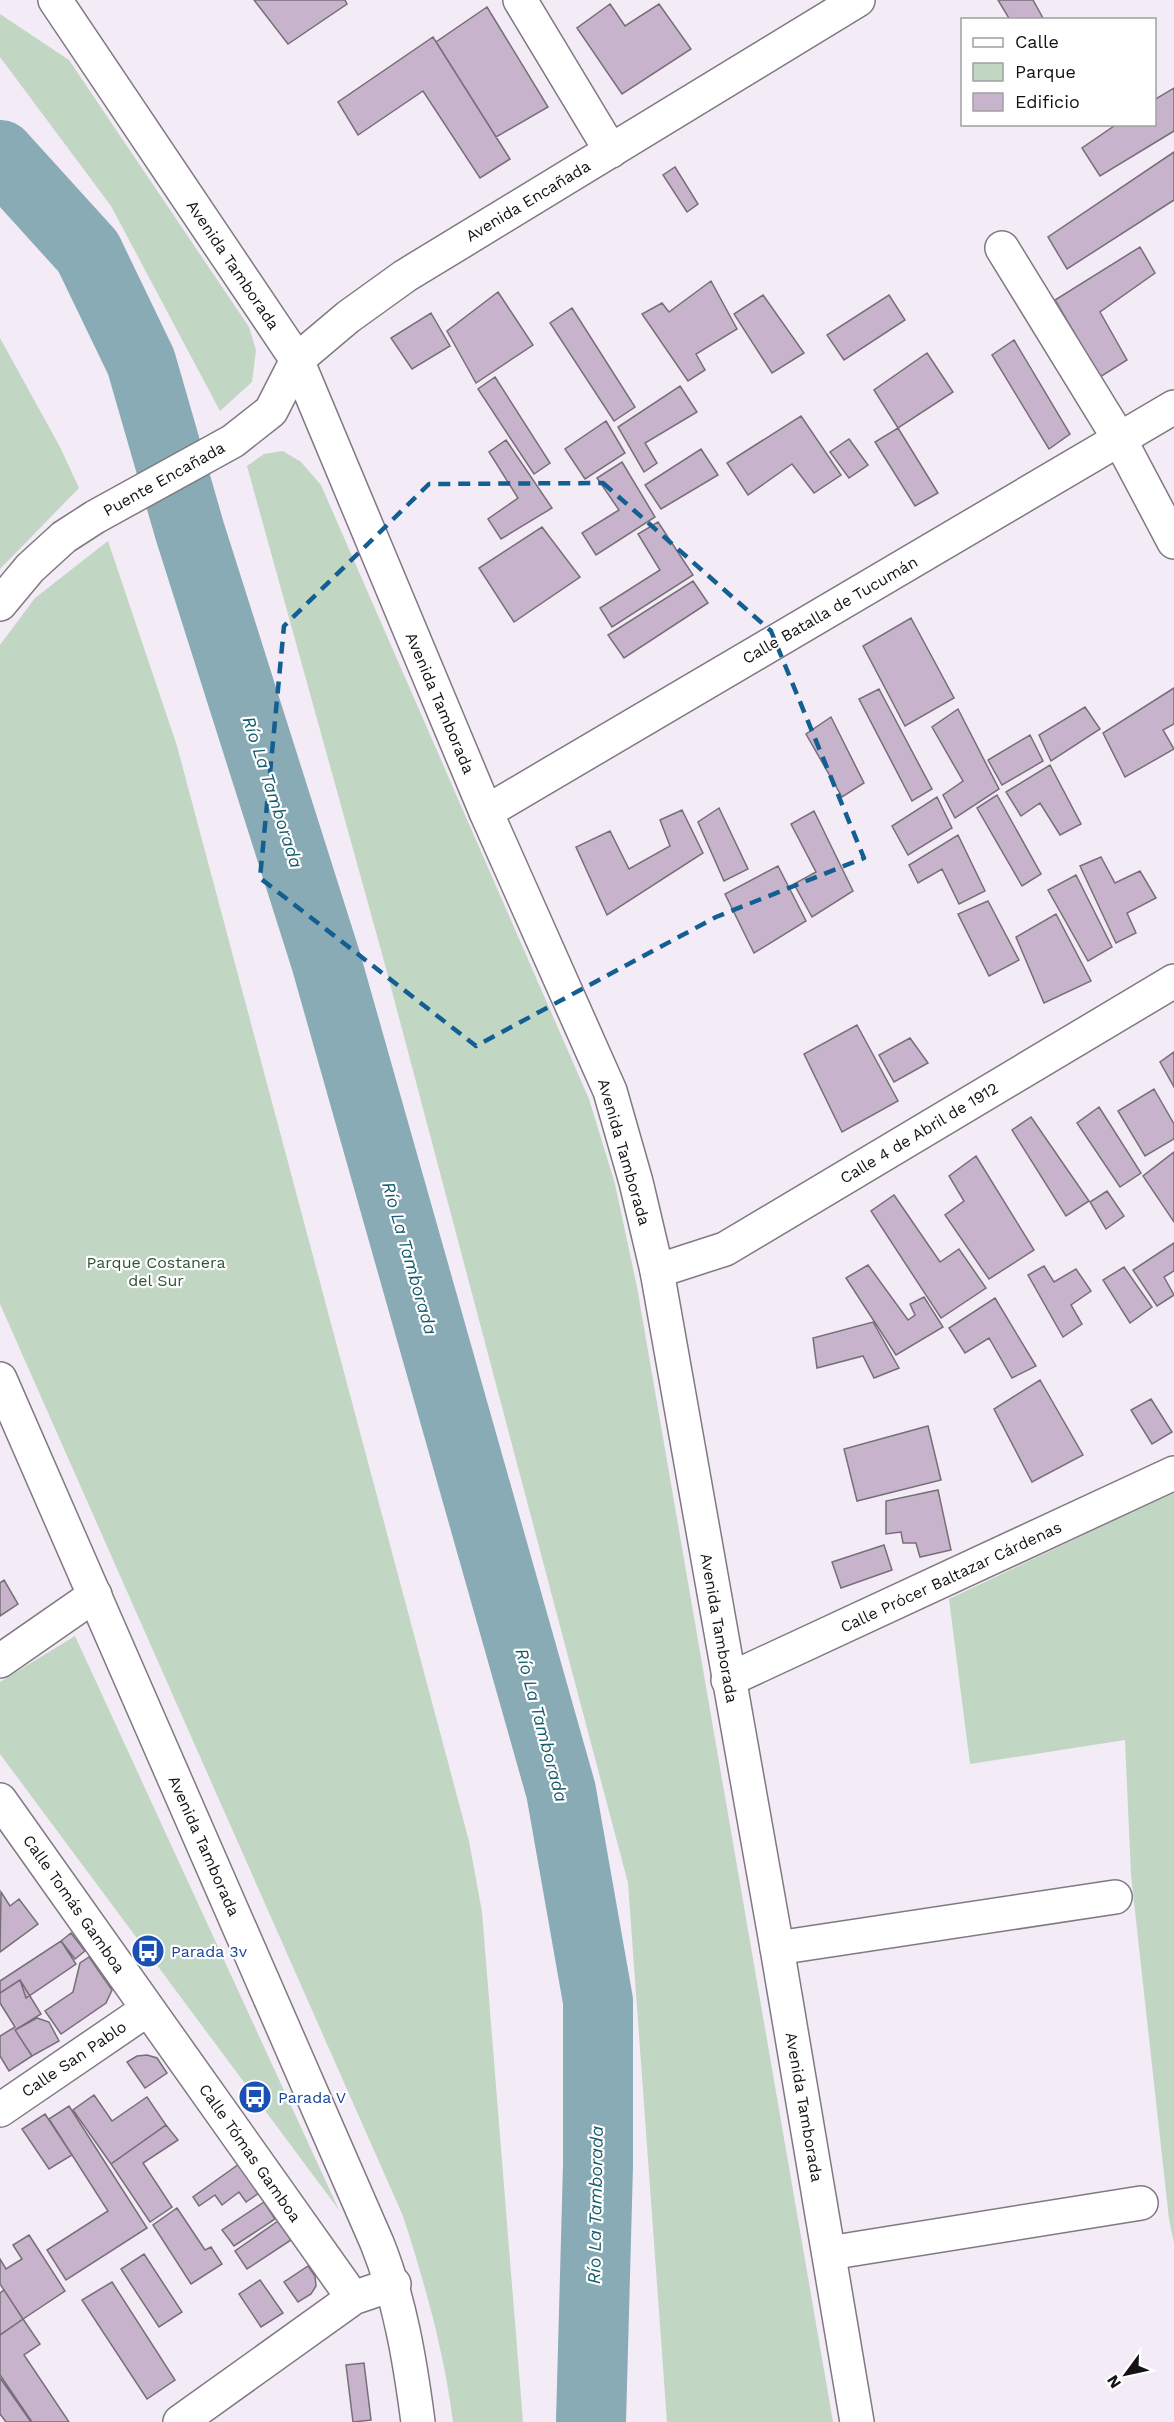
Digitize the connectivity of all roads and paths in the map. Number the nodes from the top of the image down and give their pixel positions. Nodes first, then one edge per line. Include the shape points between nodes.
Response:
1 (55, 0) edge
2 (520, 0) edge
3 (858, 0) edge
4 (611, 152) junction
5 (1002, 248) dead end
6 (297, 360) junction
7 (1174, 407) edge
8 (1120, 440) junction
9 (233, 441) joint
10 (1174, 542) edge
11 (0, 604) edge
12 (486, 812) junction
13 (1174, 981) edge
14 (657, 1270) junction
15 (0, 1379) edge
16 (1174, 1473) edge
17 (95, 1594) junction
18 (0, 1661) edge
19 (728, 1680) junction
20 (0, 1800) edge
21 (1114, 1897) dead end
22 (777, 1948) junction
23 (148, 2008) junction
24 (0, 2110) edge
25 (1141, 2203) dead end
26 (829, 2253) junction
27 (394, 2284) junction
28 (352, 2298) junction
29 (180, 2422) edge
30 (417, 2422) edge
31 (856, 2422) edge

1 - 6 main road, Avenida Tamborada
2 - 4 main road
3 - 4 main road, Avenida Encañada
4 - 6 main road, Avenida Encañada via 405,276
5 - 8 main road
6 - 9 main road, Avenida Encañada via 271,411
6 - 12 main road, Avenida Tamborada
7 - 8 main road, Calle Batalla de Tucumán
8 - 10 main road
8 - 12 main road, Calle Batalla de Tucumán
9 - 11 main road, Puente Encañada via 95,517 30,568
12 - 14 main road, Avenida Tamborada via 610,1091
13 - 14 main road, Calle 4 de Abril de 1912 via 725,1249
14 - 19 main road, Avenida Tamborada
15 - 17 main road, Avenida Tamborada
16 - 19 main road, Calle Prócer Baltazar Cárdenas
17 - 18 main road
17 - 27 main road, Avenida Tamborada
19 - 22 main road, Avenida Tamborada
20 - 23 main road, Calle Tomás Gamboa
21 - 22 main road
22 - 26 main road, Avenida Tamborada
23 - 24 main road, Calle San Pablo
23 - 28 main road, Calle Tómas Gamboa
25 - 26 main road
26 - 31 main road, Avenida Tamborada
27 - 28 main road
27 - 30 main road, Avenida Tamborada
28 - 29 main road

